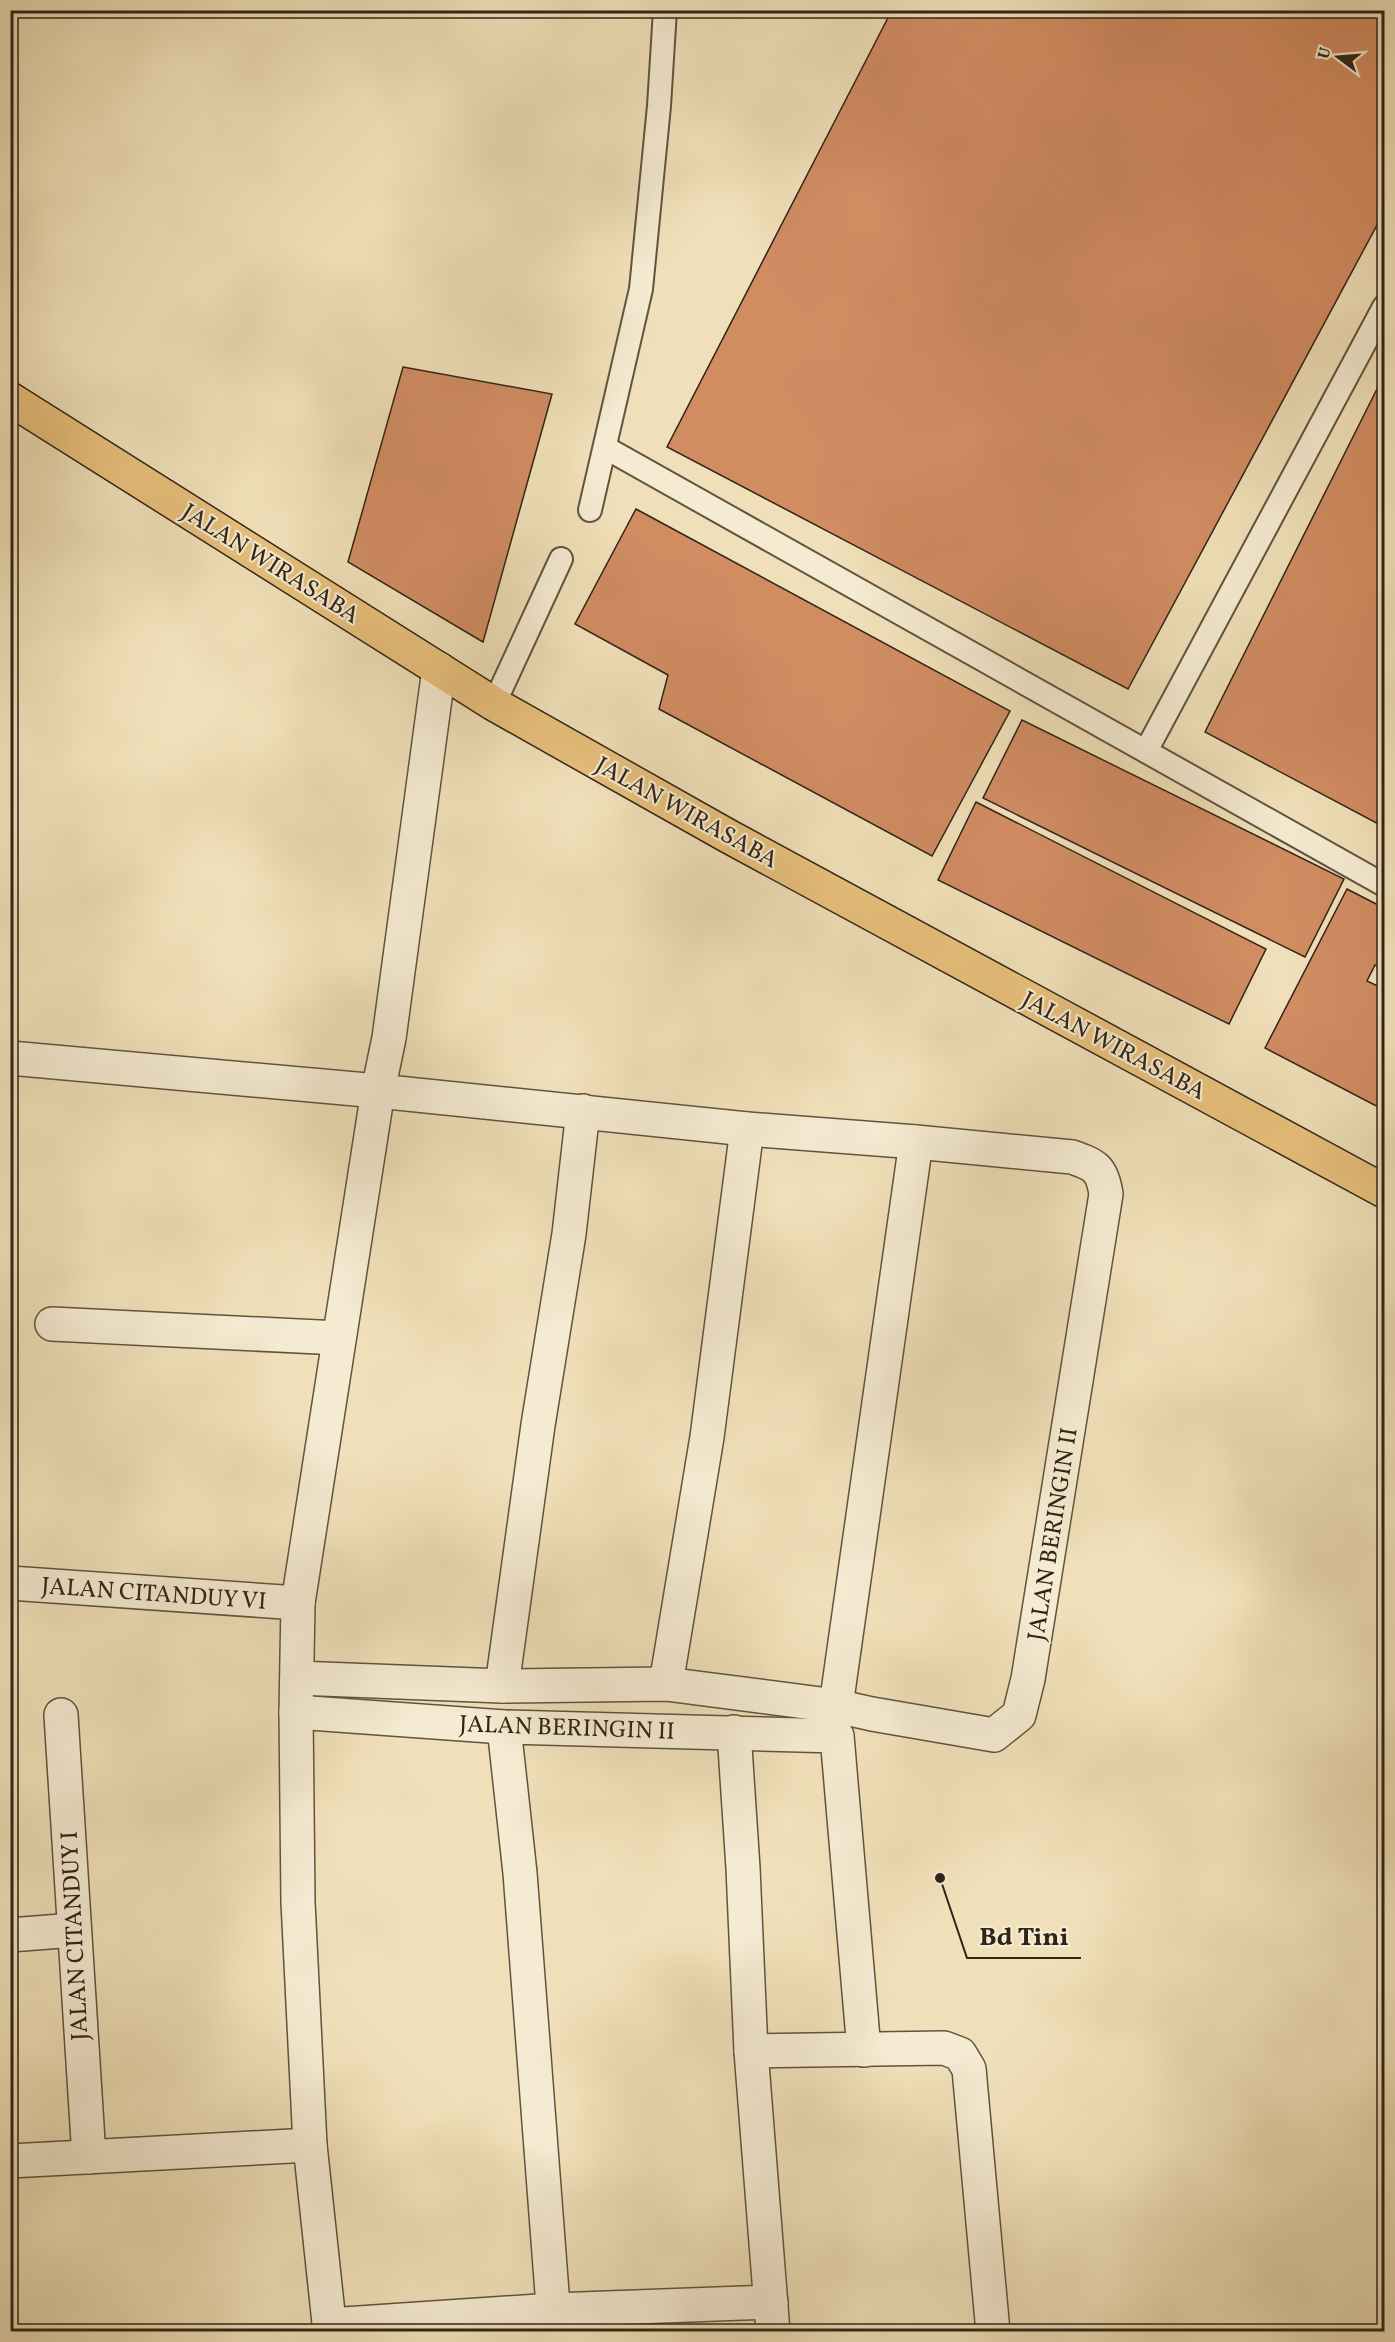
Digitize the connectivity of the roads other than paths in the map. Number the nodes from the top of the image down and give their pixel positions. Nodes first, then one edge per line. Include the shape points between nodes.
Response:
1 (665, 10) edge
2 (1384, 307) edge
3 (10, 399) edge
4 (606, 448) junction
5 (590, 510) dead end
6 (561, 559) dead end
7 (439, 669) junction
8 (494, 704) junction
9 (1146, 751) junction
10 (1384, 885) edge
11 (10, 1058) edge
12 (378, 1091) junction
13 (584, 1111) junction
14 (747, 1129) junction
15 (916, 1142) junction
16 (1384, 1191) edge
17 (52, 1324) dead end
18 (339, 1338) junction
19 (10, 1583) edge
20 (298, 1603) junction
21 (297, 1678) junction
22 (666, 1684) junction
23 (502, 1686) junction
24 (296, 1712) junction
25 (61, 1715) dead end
26 (837, 1721) junction
27 (504, 1727) junction
28 (734, 1732) junction
29 (74, 1930) junction
30 (10, 1935) edge
31 (864, 2050) junction
32 (751, 2051) junction
33 (310, 2145) junction
34 (89, 2157) junction
35 (10, 2160) edge
36 (772, 2316) edge
37 (554, 2320) edge
38 (330, 2328) edge
39 (993, 2331) edge

1 - 4 lane via 641,289
2 - 9 lane
3 - 7 main road, JALAN WIRASABA
4 - 5 lane
4 - 9 lane
6 - 8 lane
7 - 8 main road, JALAN WIRASABA
7 - 12 street via 389,1038
8 - 16 main road, JALAN WIRASABA via 728,836
9 - 10 lane
11 - 12 street
12 - 13 street
12 - 18 street
13 - 14 street
13 - 23 street
14 - 15 street
14 - 22 street via 707,1437
15 - 26 street
15 - 26 street, JALAN BERINGIN II via 1072,1157 1094,1165 1104,1179 1106,1194 1019,1715 994,1735 872,1714
17 - 18 street
18 - 20 street
19 - 20 street, JALAN CITANDUY VI
20 - 21 street
21 - 23 street
21 - 24 street
22 - 23 street
22 - 26 street
24 - 27 street, JALAN BERINGIN II
24 - 33 street via 298,1902
25 - 29 street, JALAN CITANDUY I
26 - 28 street, JALAN BERINGIN II
26 - 31 street
27 - 28 street, JALAN BERINGIN II
27 - 37 street via 523,1907
28 - 32 street
29 - 30 street
29 - 34 street, JALAN CITANDUY I
31 - 32 street
31 - 39 street via 944,2048 960,2054 969,2069
32 - 36 street
33 - 34 street
33 - 38 street
34 - 35 street
36 - 37 street
37 - 38 street

